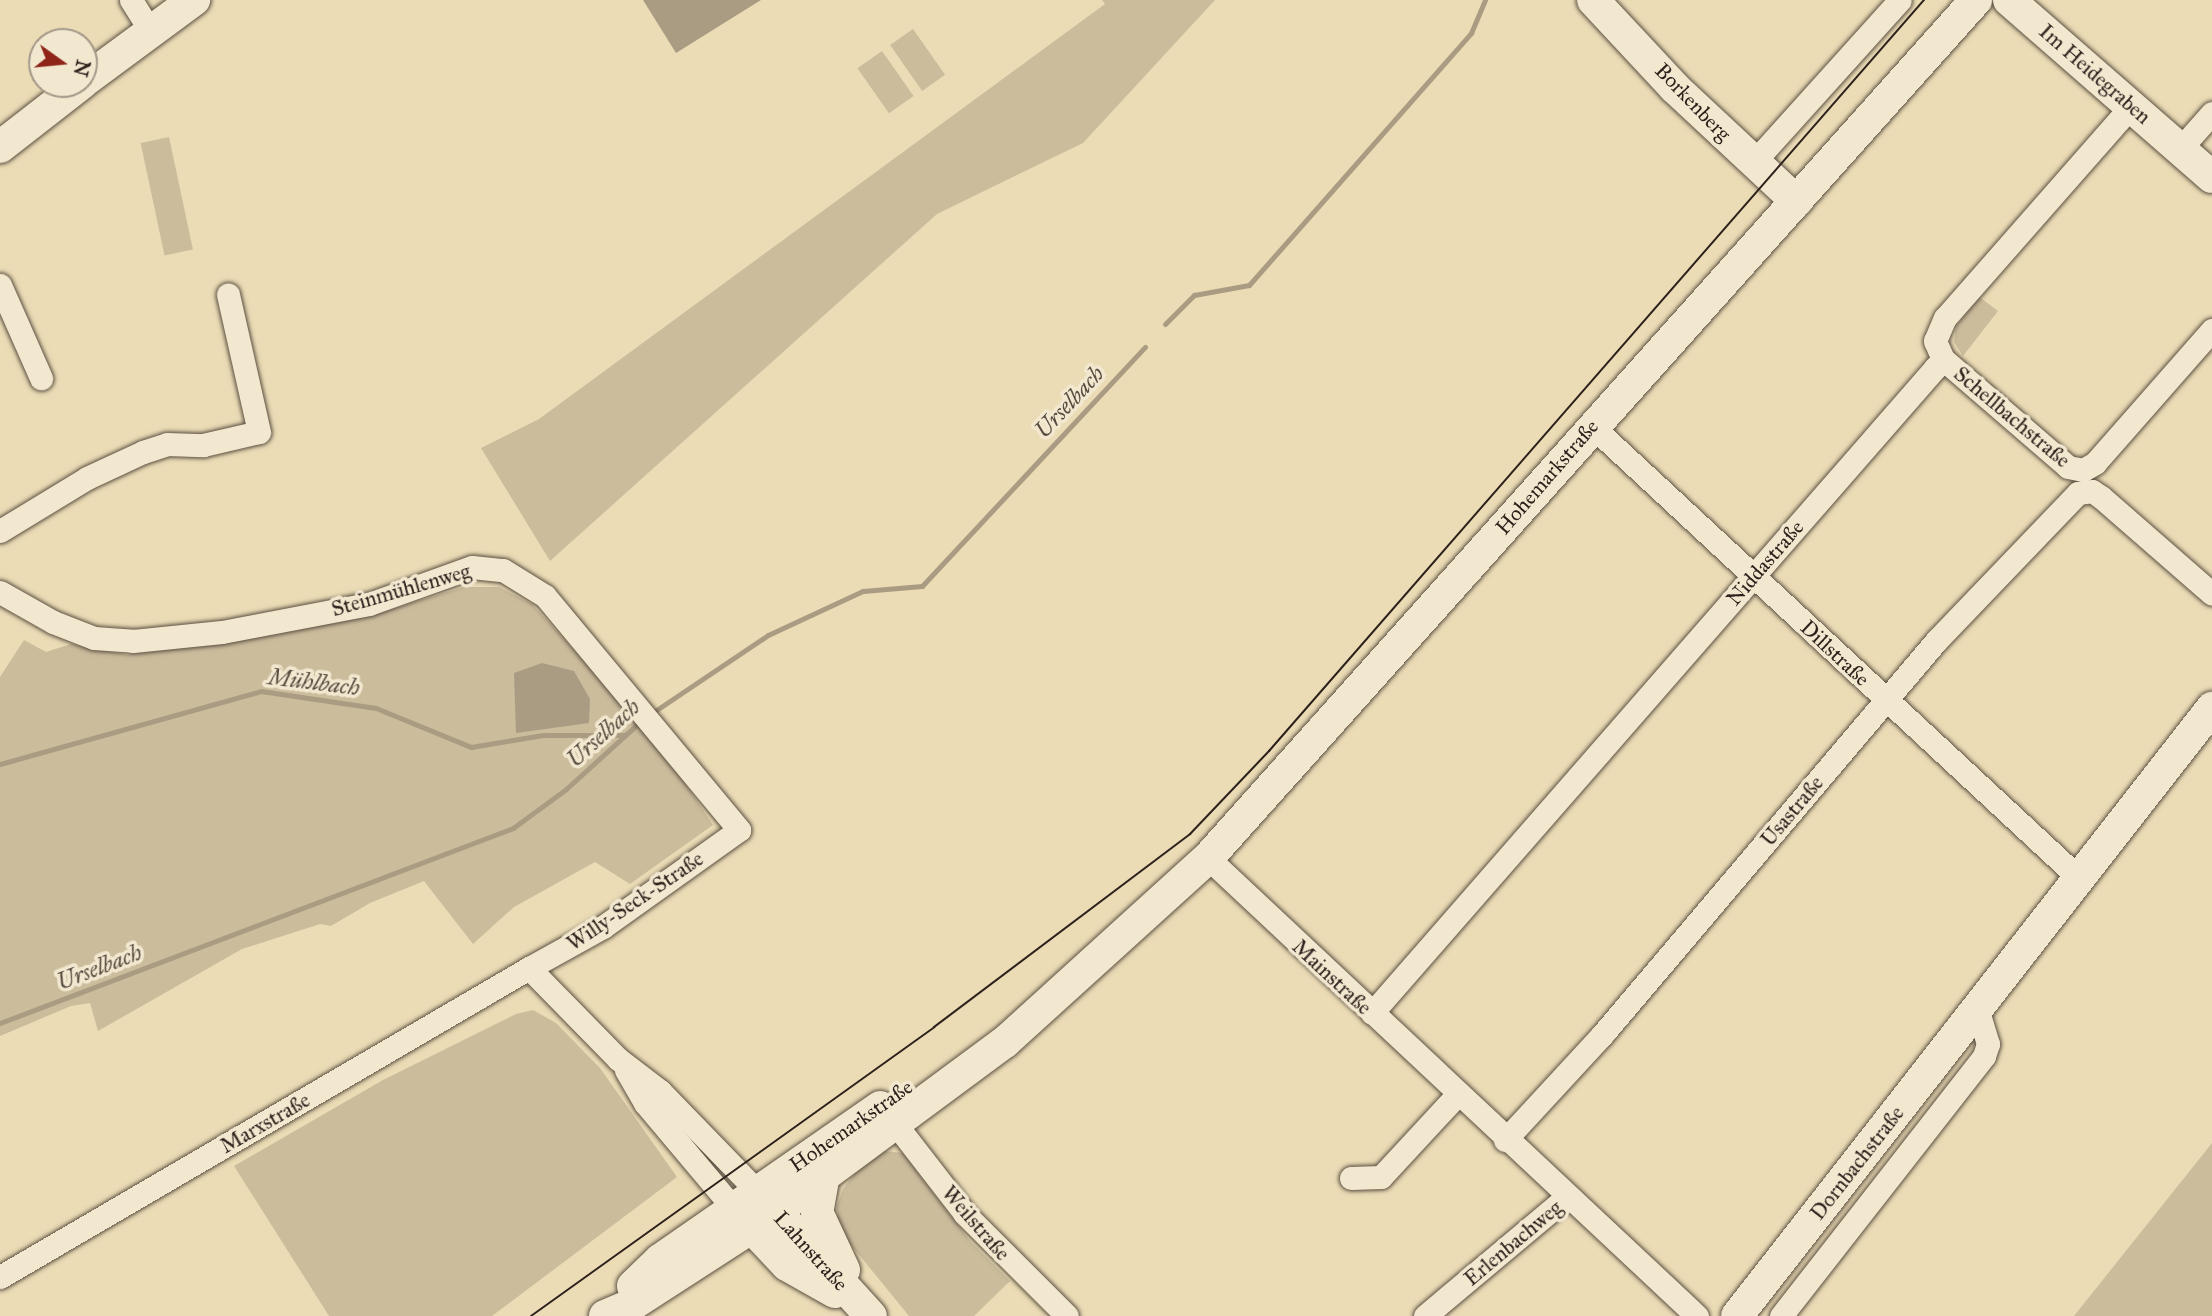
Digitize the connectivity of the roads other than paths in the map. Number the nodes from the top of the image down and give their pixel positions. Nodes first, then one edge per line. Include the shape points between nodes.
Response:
1 (131, 0) edge
2 (194, 0) edge
3 (1593, 0) edge
4 (1900, 0) edge
5 (1976, 0) edge
6 (2008, 0) edge
7 (150, 30) junction
8 (98, 71) edge
9 (63, 98) edge
10 (2131, 106) junction
11 (2212, 113) edge
12 (0, 147) edge
13 (2180, 149) junction
14 (1753, 163) junction
15 (2212, 177) edge
16 (1796, 201) junction
17 (0, 285) edge
18 (228, 294) dead end
19 (2212, 330) edge
20 (1942, 359) junction
21 (41, 378) dead end
22 (1592, 426) junction
23 (2085, 480) junction
24 (0, 531) edge
25 (1752, 576) junction
26 (0, 592) edge
27 (2212, 594) edge
28 (1885, 700) junction
29 (2212, 708) edge
30 (739, 830) joint
31 (1208, 858) junction
32 (2080, 879) junction
33 (1110, 945) junction
34 (529, 968) junction
35 (1977, 1009) junction
36 (1372, 1013) junction
37 (618, 1059) junction
38 (1457, 1096) junction
39 (894, 1122) junction
40 (1505, 1140) junction
41 (824, 1174) junction
42 (1351, 1178) dead end
43 (1567, 1197) junction
44 (755, 1210) junction
45 (0, 1277) edge
46 (864, 1314) edge
47 (603, 1316) edge
48 (1068, 1316) edge
49 (1425, 1316) edge
50 (1697, 1316) edge
51 (1737, 1316) edge
52 (1781, 1316) edge

1 - 7 street
2 - 7 street
3 - 14 street, Borkenberg
4 - 14 street
5 - 16 street, Hohemarkstraße
6 - 10 street, Im Heidegraben
7 - 8 street
9 - 12 street
10 - 13 street, Im Heidegraben
10 - 20 street via 1945,318 1935,341
11 - 13 street
13 - 15 street, Im Heidegraben
14 - 16 street, Borkenberg
16 - 22 street, Hohemarkstraße
17 - 21 street
18 - 24 street via 259,432 203,445 167,444 144,452 87,478
19 - 23 street, Usastraße
20 - 23 street, Schellbachstraße
20 - 25 street, Niddastraße
22 - 25 street, Dillstraße
22 - 31 street, Hohemarkstraße
23 - 27 street, Schellbachstraße
23 - 28 street, Usastraße via 2078,493
25 - 28 street, Dillstraße
25 - 36 street, Niddastraße
26 - 30 street, Steinmühlenweg via 53,622 94,638 133,641 222,632 369,604 472,566 503,570 545,596
28 - 32 street, Dillstraße
28 - 40 street, Usastraße via 1602,1035
29 - 32 street, Dornbachstraße
30 - 34 street, Willy-Seck-Straße via 603,927
31 - 33 street, Hohemarkstraße
31 - 36 street, Mainstraße
32 - 35 street, Dornbachstraße
33 - 39 street, Hohemarkstraße via 1005,1042
33 - 44 street, Hohemarkstraße via 1059,976
34 - 37 street
34 - 45 street, Marxstraße
35 - 51 street, Dornbachstraße
35 - 52 street, Dornbachstraße via 1988,1044 1984,1056
36 - 38 street, Mainstraße
37 - 44 street via 660,1091
37 - 44 street via 645,1103
38 - 40 street, Mainstraße
38 - 42 street via 1381,1177
39 - 41 street, Hohemarkstraße
39 - 48 street, Weilstraße via 965,1214
40 - 43 street, Mainstraße
41 - 44 street, Hohemarkstraße
41 - 46 street, Lahnstraße via 818,1195 821,1229
43 - 49 street, Erlenbachweg
43 - 50 street, Mainstraße
44 - 46 street, Lahnstraße via 788,1265
44 - 47 street, Hohemarkstraße via 633,1304
44 - 47 street, Hohemarkstraße via 660,1260

